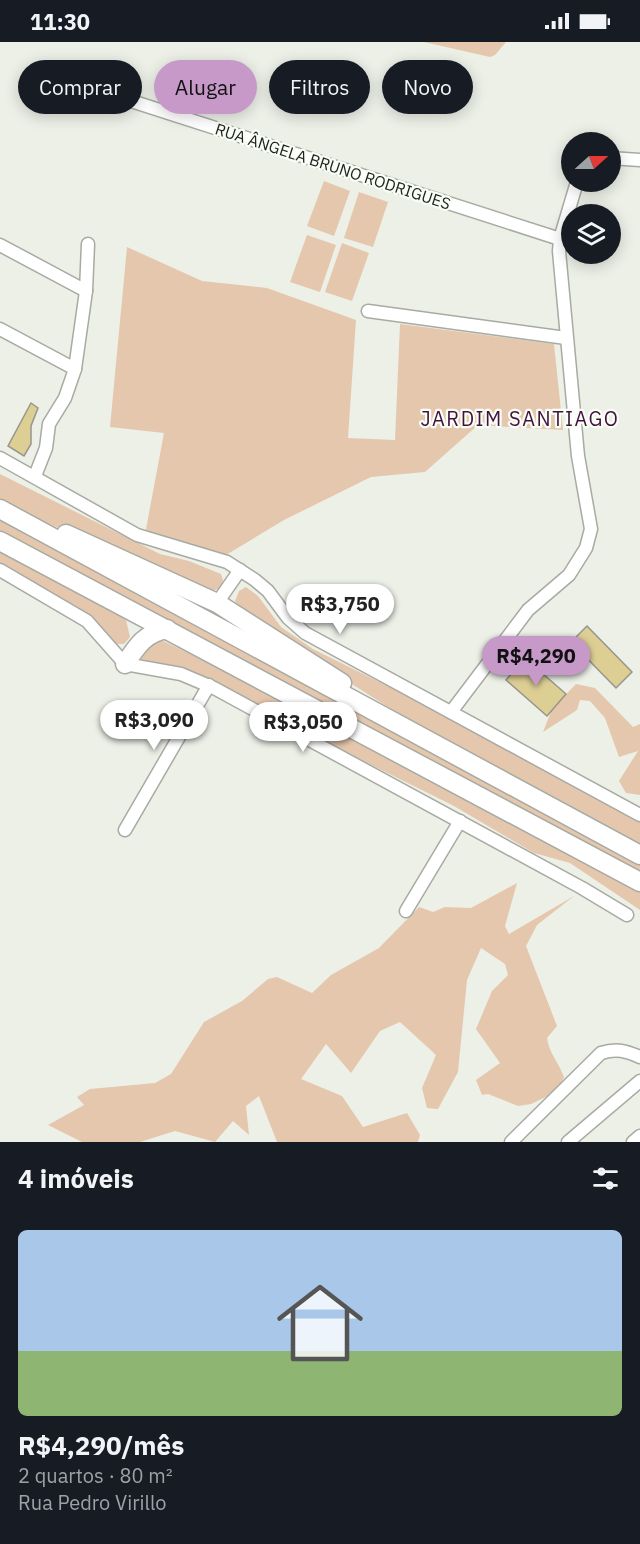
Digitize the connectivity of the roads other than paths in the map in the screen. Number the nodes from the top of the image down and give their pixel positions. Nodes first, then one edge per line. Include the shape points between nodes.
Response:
1 (142, 104) edge
2 (621, 159) edge
3 (640, 160) edge
4 (575, 192) edge
5 (560, 239) junction
6 (88, 244) dead end
7 (0, 245) edge
8 (86, 291) junction
9 (368, 311) dead end
10 (0, 329) edge
11 (567, 338) junction
12 (75, 369) junction
13 (0, 459) edge
14 (35, 476) junction
15 (0, 508) edge
16 (0, 541) edge
17 (0, 570) edge
18 (240, 570) junction
19 (217, 603) junction
20 (126, 609) junction
21 (167, 629) junction
22 (123, 662) junction
23 (209, 685) junction
24 (451, 712) junction
25 (414, 735) junction
26 (640, 815) edge
27 (460, 821) junction
28 (125, 830) dead end
29 (640, 855) edge
30 (640, 882) edge
31 (406, 911) dead end
32 (627, 915) dead end
33 (640, 1057) edge
34 (640, 1081) edge
35 (640, 1136) edge
36 (512, 1142) edge
37 (568, 1142) edge
38 (633, 1142) edge

1 - 5 street, RUA ÂNGELA BRUNO RODRIGUES
2 - 3 street
4 - 5 street
5 - 11 street
6 - 8 street
7 - 8 street
8 - 12 street
9 - 11 street
10 - 12 street
11 - 24 street via 578,456 591,530 586,548 569,575 528,610
12 - 14 street via 68,391 49,424 46,448
13 - 14 street
14 - 18 street via 137,535 222,560
15 - 19 highway via 95,546
15 - 25 highway
16 - 20 highway
17 - 22 street via 87,621
18 - 19 street
18 - 24 street via 268,591 305,633
19 - 25 highway via 372,702
20 - 21 highway
20 - 22 highway via 134,634
21 - 22 highway via 145,638
21 - 30 highway
22 - 23 street via 181,674
23 - 27 street
23 - 28 street
24 - 26 street
25 - 29 highway
27 - 31 street
27 - 32 street
33 - 36 street via 624,1050 601,1053
34 - 37 street
35 - 38 street

